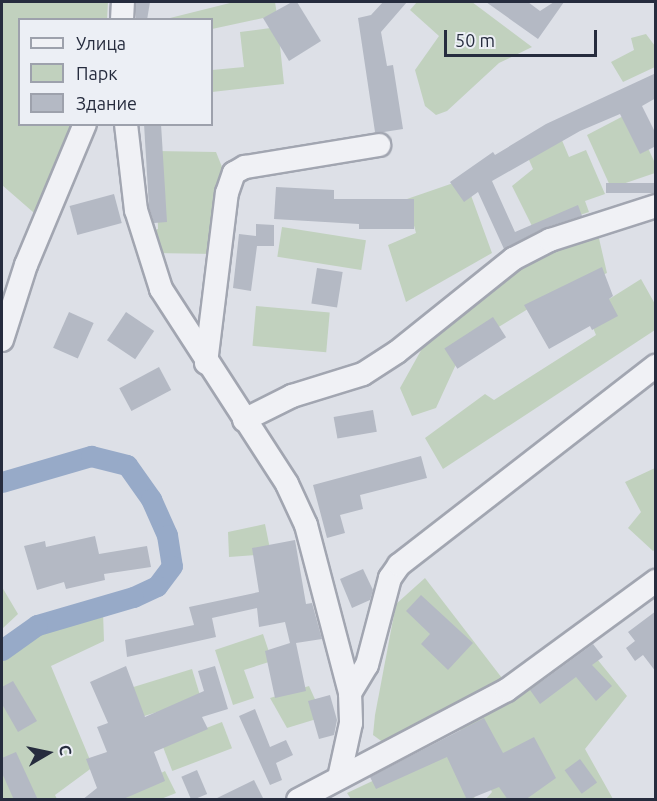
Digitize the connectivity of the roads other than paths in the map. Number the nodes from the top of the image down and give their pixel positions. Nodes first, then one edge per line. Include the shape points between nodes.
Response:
1 (123, 2) edge
2 (122, 18) edge
3 (84, 126) edge
4 (126, 126) edge
5 (379, 145) dead end
6 (656, 206) edge
7 (2, 340) edge
8 (206, 363) junction
9 (656, 366) edge
10 (244, 420) junction
11 (656, 581) edge
12 (350, 693) junction
13 (334, 788) edge
14 (298, 800) edge

1 - 2 lane
3 - 7 lane via 26,265
4 - 8 lane via 136,210 146,250 174,314
5 - 8 lane via 245,167 234,173 227,193
6 - 10 lane via 550,240 513,259 397,352 363,374 292,396
8 - 10 lane
9 - 12 lane via 399,565 388,586 367,665
10 - 12 lane via 287,484 306,525
11 - 13 lane via 507,690
12 - 13 lane via 351,723
13 - 14 lane

